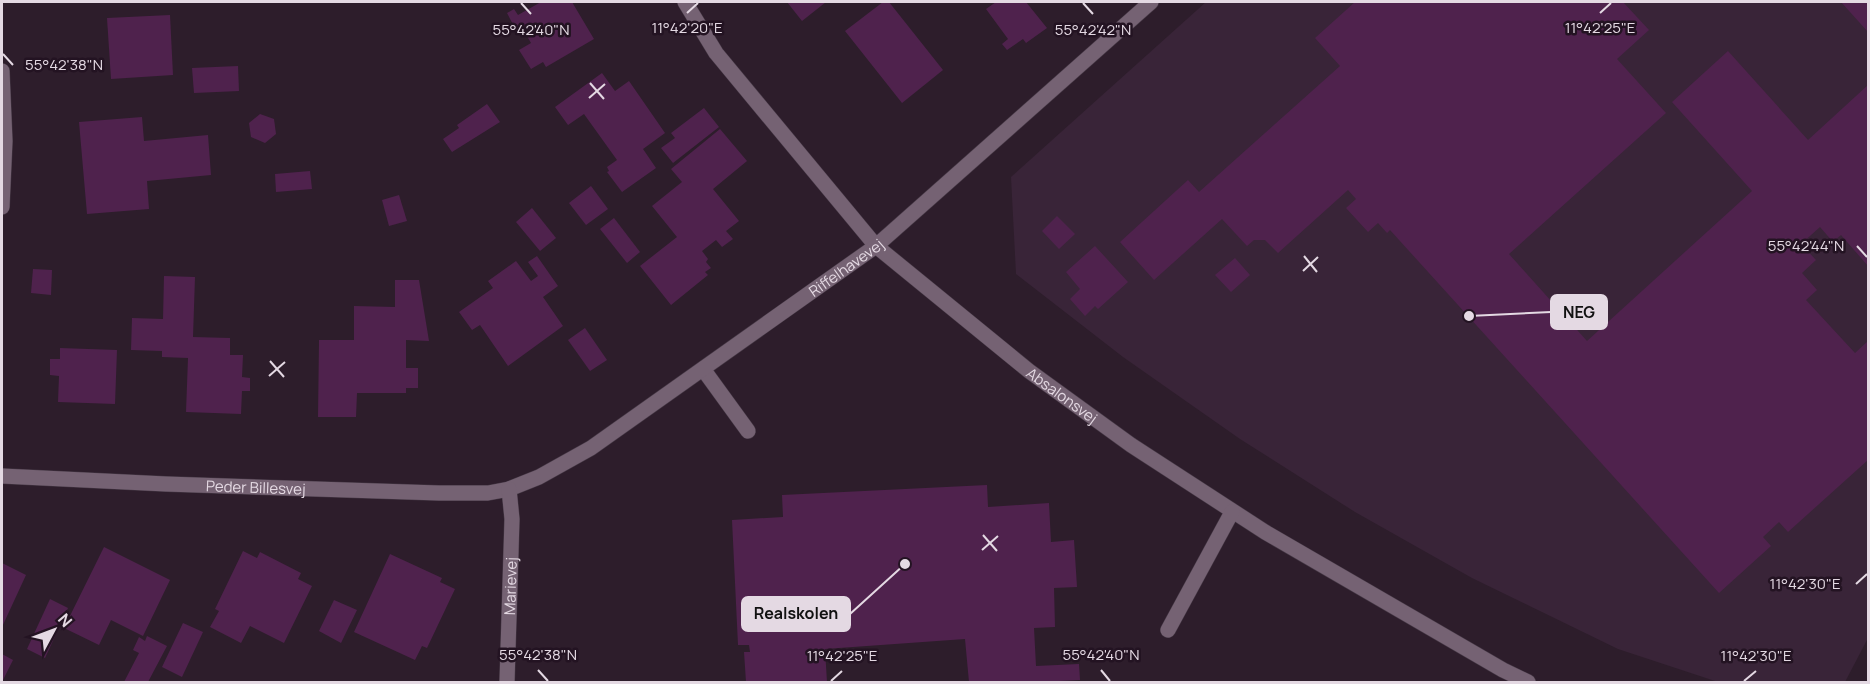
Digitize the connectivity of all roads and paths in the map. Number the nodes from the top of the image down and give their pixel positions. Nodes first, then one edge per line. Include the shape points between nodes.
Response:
1 (685, 2) edge
2 (1151, 2) edge
3 (2, 71) edge
4 (2, 207) edge
5 (876, 246) junction
6 (704, 369) junction
7 (748, 431) dead end
8 (2, 476) edge
9 (509, 489) junction
10 (1232, 512) junction
11 (1168, 630) dead end
12 (507, 682) edge
13 (1528, 682) edge

1 - 5 street, Absalonsvej via 716,53
2 - 5 street, Riffelhavevej
3 - 4 street
5 - 6 street, Riffelhavevej
5 - 10 street, Absalonsvej via 1029,371
6 - 7 street
6 - 9 street, Riffelhavevej via 591,448
8 - 9 street, Peder Billesvej via 409,492 488,493
9 - 12 street, Marievej via 512,519
10 - 11 street
10 - 13 street, Absalonsvej

